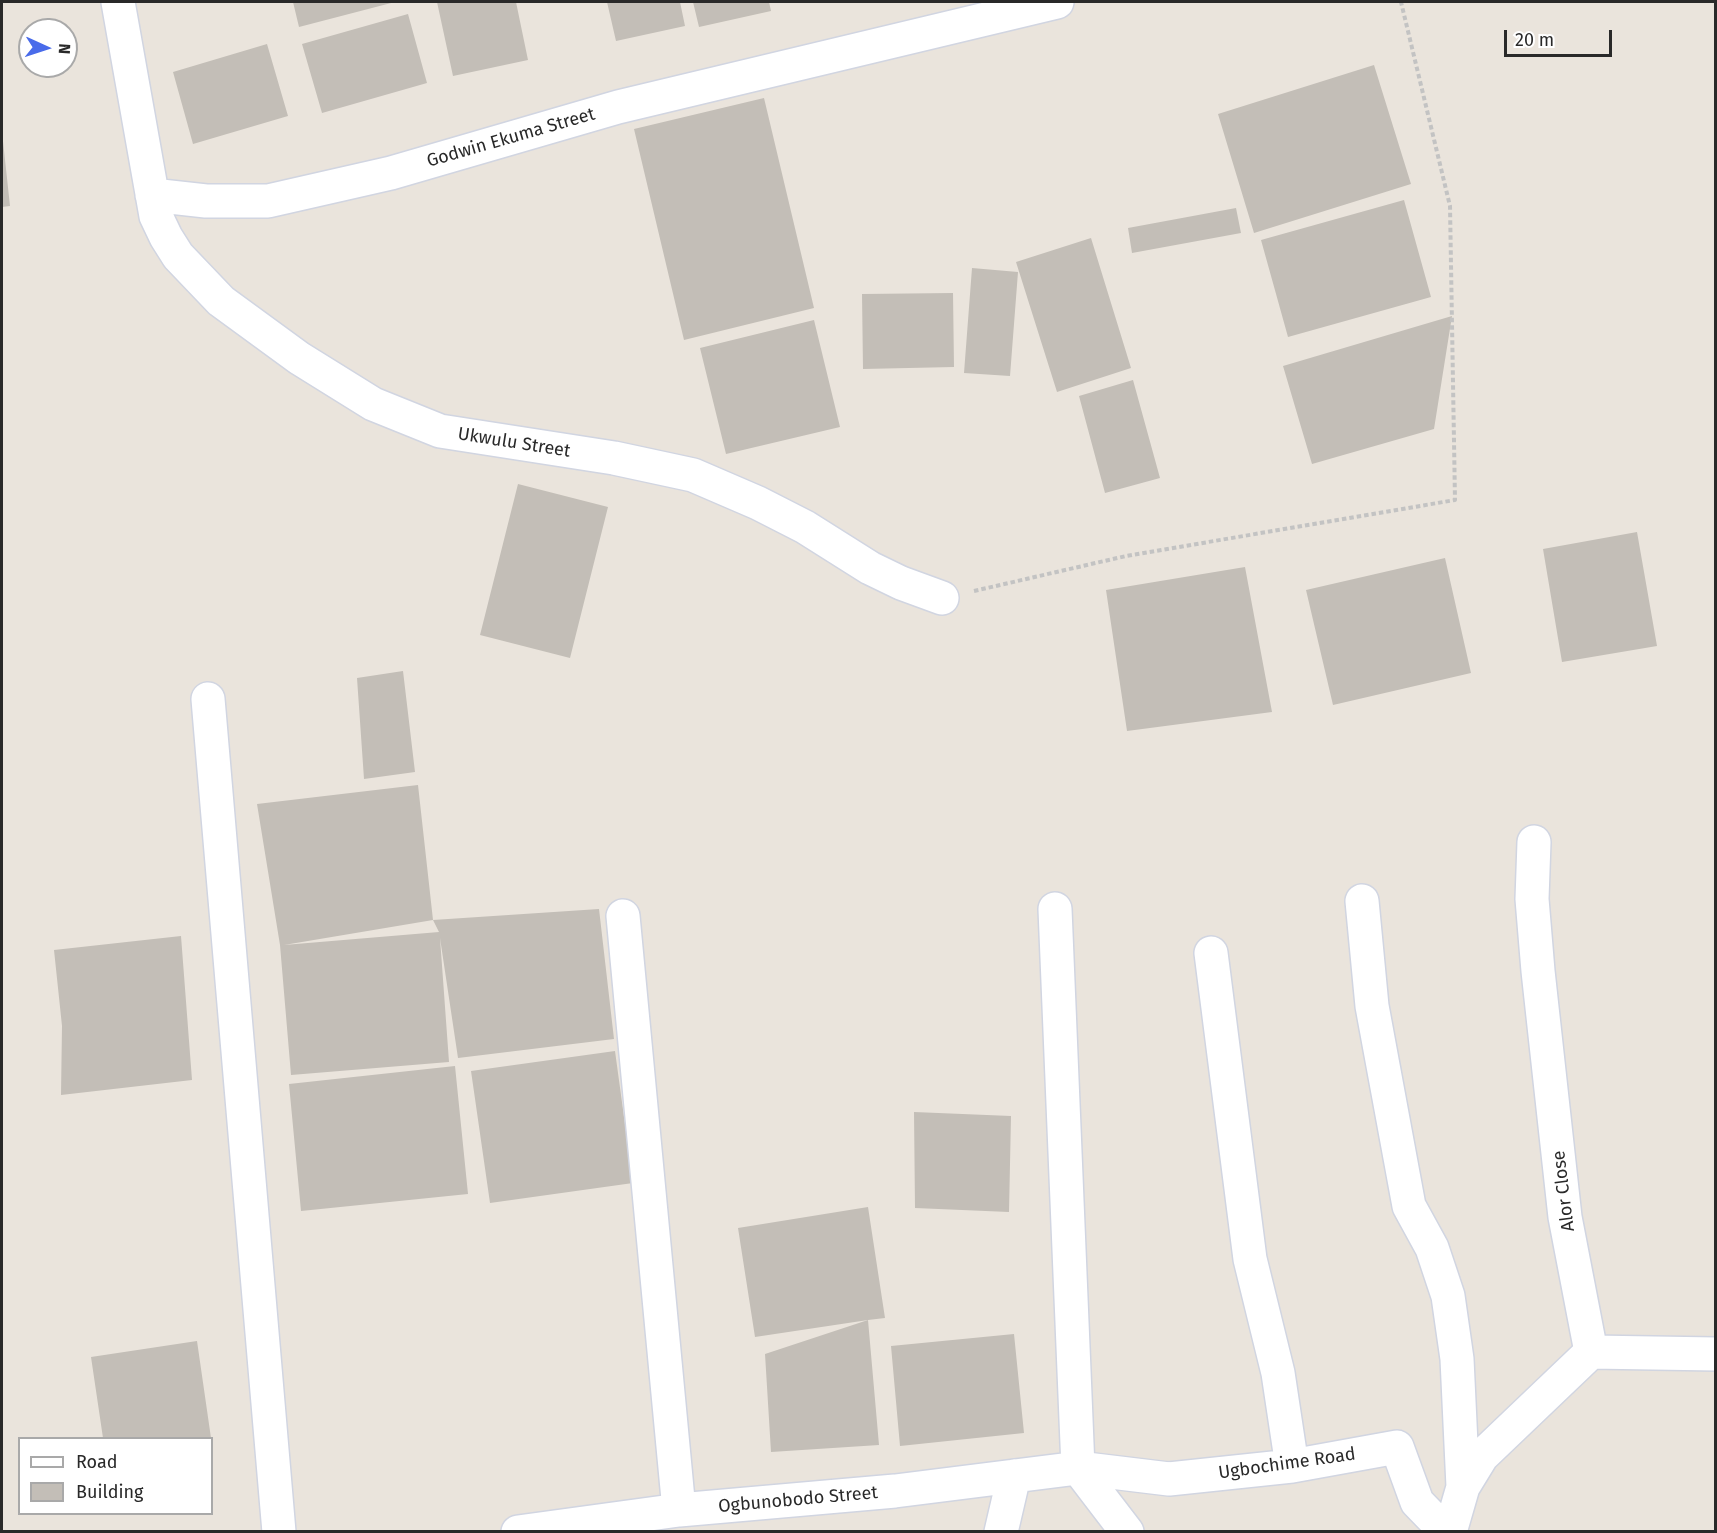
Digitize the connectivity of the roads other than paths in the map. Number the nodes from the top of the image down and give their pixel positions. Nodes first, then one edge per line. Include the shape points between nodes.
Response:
1 (118, 2) edge
2 (1057, 2) edge
3 (152, 195) junction
4 (942, 598) road end
5 (208, 699) dead end
6 (1534, 842) dead end
7 (1362, 901) dead end
8 (1055, 909) dead end
9 (623, 916) dead end
10 (1211, 953) dead end
11 (1591, 1352) junction
12 (1711, 1353) edge
13 (1292, 1466) junction
14 (1078, 1468) junction
15 (1014, 1476) junction
16 (1463, 1487) junction
17 (679, 1510) junction
18 (613, 1526) edge
19 (279, 1532) edge
20 (518, 1532) edge
21 (1002, 1532) edge
22 (1128, 1532) edge
23 (1448, 1532) edge

1 - 3 street
2 - 3 street, Godwin Ekuma Street via 618,107 391,173 268,201 206,201
3 - 4 street, Ukwulu Street via 156,216 178,256 221,301 299,358 373,404 440,431 614,458 693,476 786,517 901,583
5 - 19 street
6 - 11 street, Alor Close via 1532,899 1565,1217
7 - 16 street via 1372,1006 1409,1206 1432,1248 1448,1296 1457,1359
8 - 14 street
9 - 17 street
10 - 13 street via 1250,1259 1278,1373
11 - 12 street
11 - 16 street via 1482,1456
13 - 14 street, Ugbochime Road via 1169,1479
13 - 23 street, Ugbochime Road via 1397,1447 1417,1502
14 - 15 street, Ogbunobodo Street
14 - 22 street
15 - 17 street, Ogbunobodo Street
15 - 21 street
16 - 23 street
17 - 18 street, Ogbunobodo Street
18 - 20 street, Ogbunobodo Street

